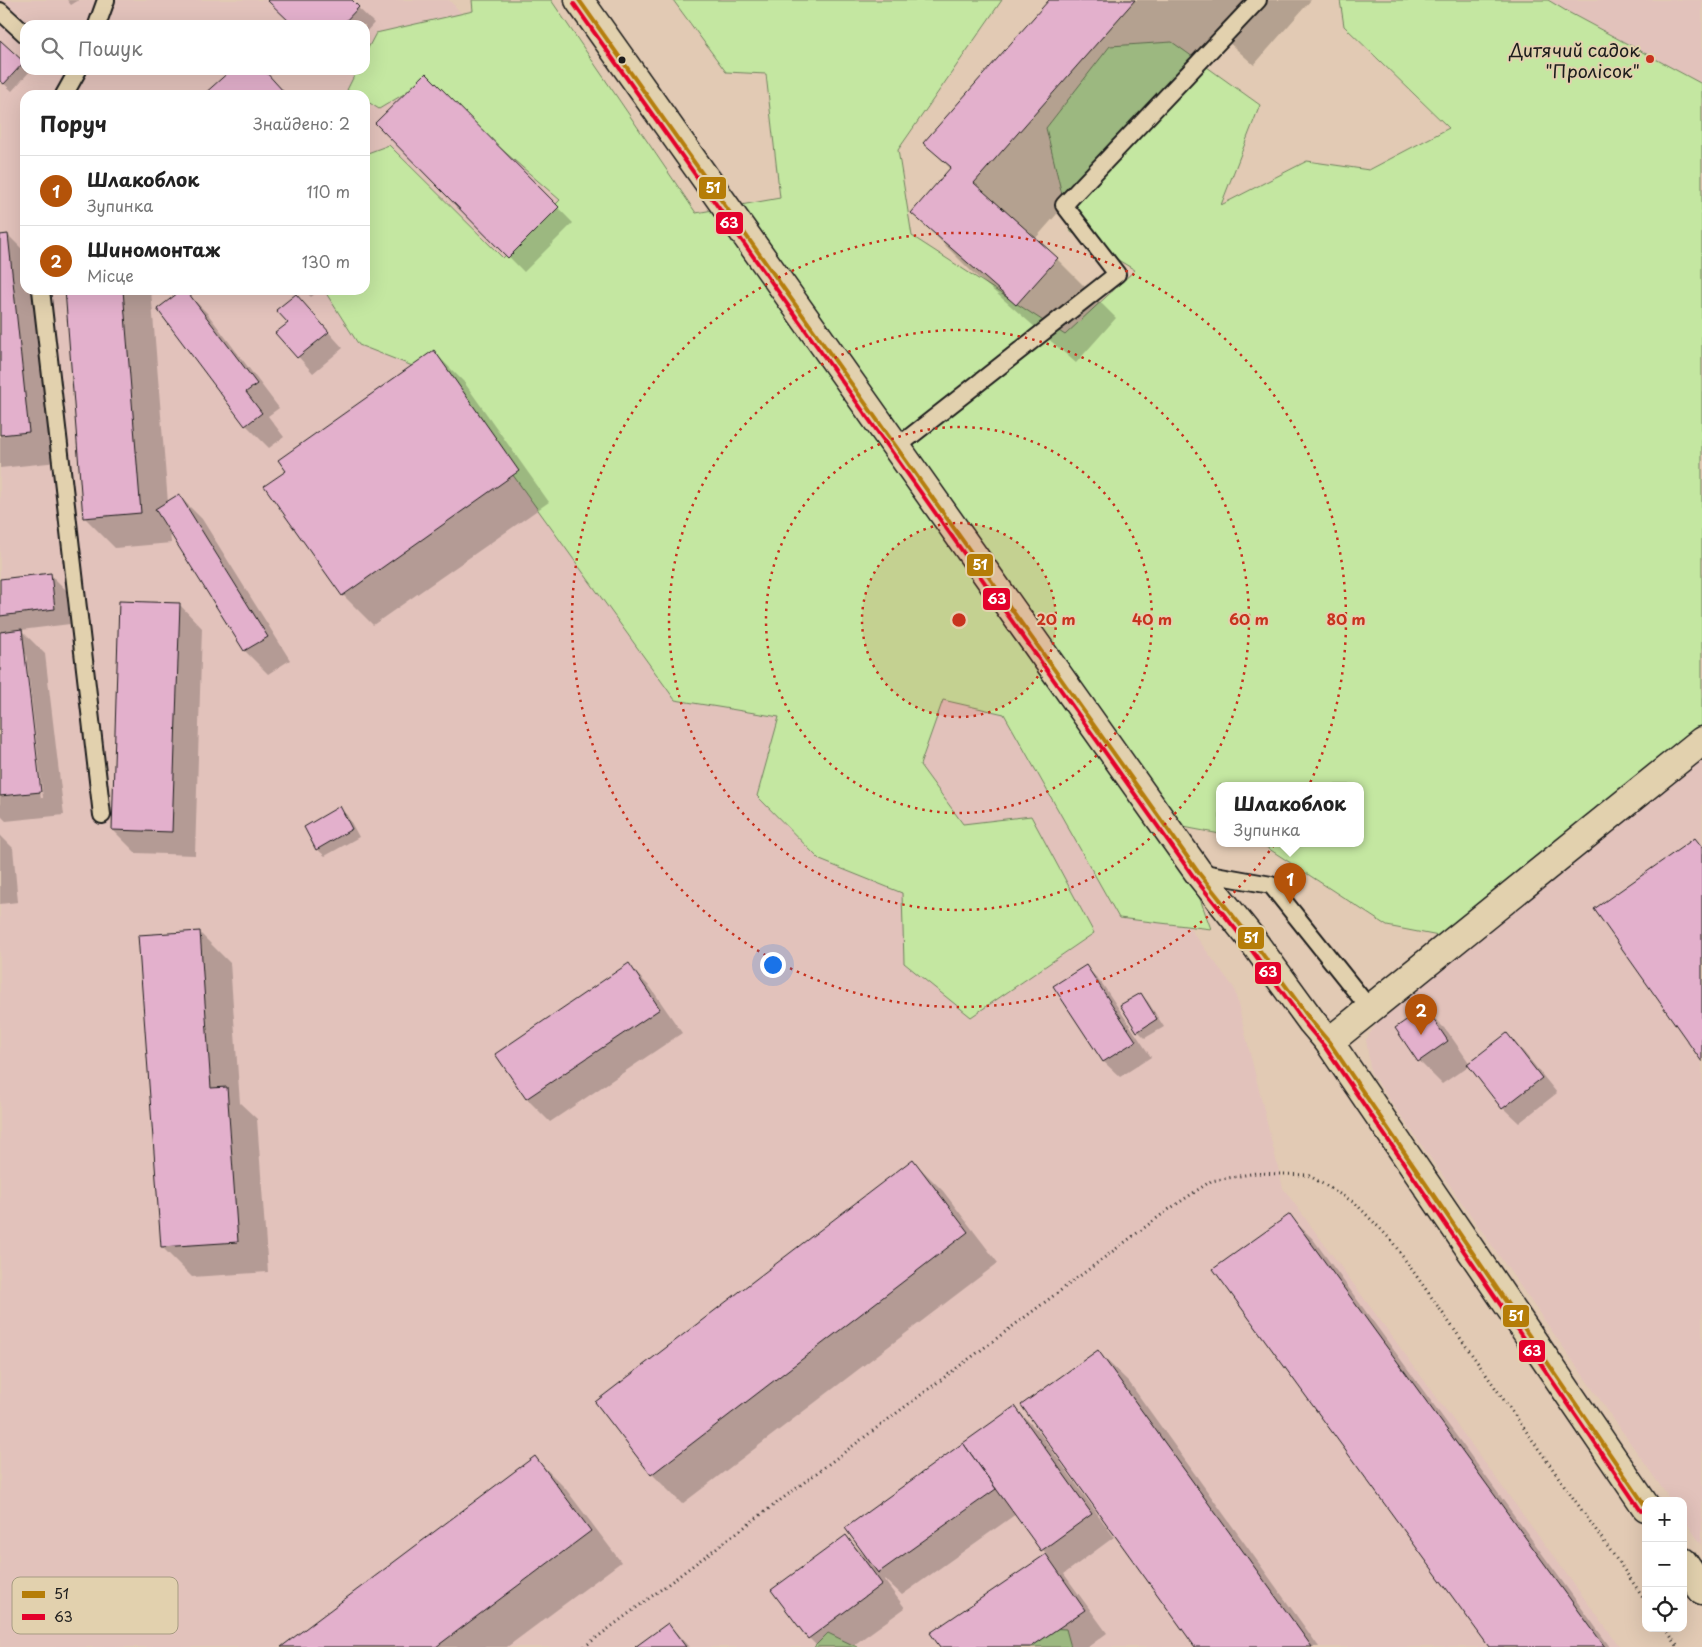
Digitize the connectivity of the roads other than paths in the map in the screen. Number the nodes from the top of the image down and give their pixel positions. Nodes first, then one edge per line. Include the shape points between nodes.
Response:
1 (106, 0) edge
2 (580, 0) edge
3 (1258, 0) edge
4 (0, 11) edge
5 (99, 20) edge
6 (20, 29) edge
7 (75, 75) edge
8 (67, 90) edge
9 (42, 295) edge
10 (897, 447) junction
11 (1702, 741) edge
12 (102, 814) dead end
13 (1198, 872) junction
14 (1370, 1009) junction
15 (1329, 1042) junction
16 (1642, 1501) edge
17 (1687, 1568) edge
18 (1702, 1590) edge

1 - 5 lane
2 - 10 main road
3 - 10 lane via 1064,205 1117,274
4 - 6 lane
7 - 8 lane
9 - 12 lane
10 - 13 main road
11 - 14 main road
13 - 14 lane via 1271,885
13 - 15 main road
14 - 15 main road
15 - 16 main road
17 - 18 main road

